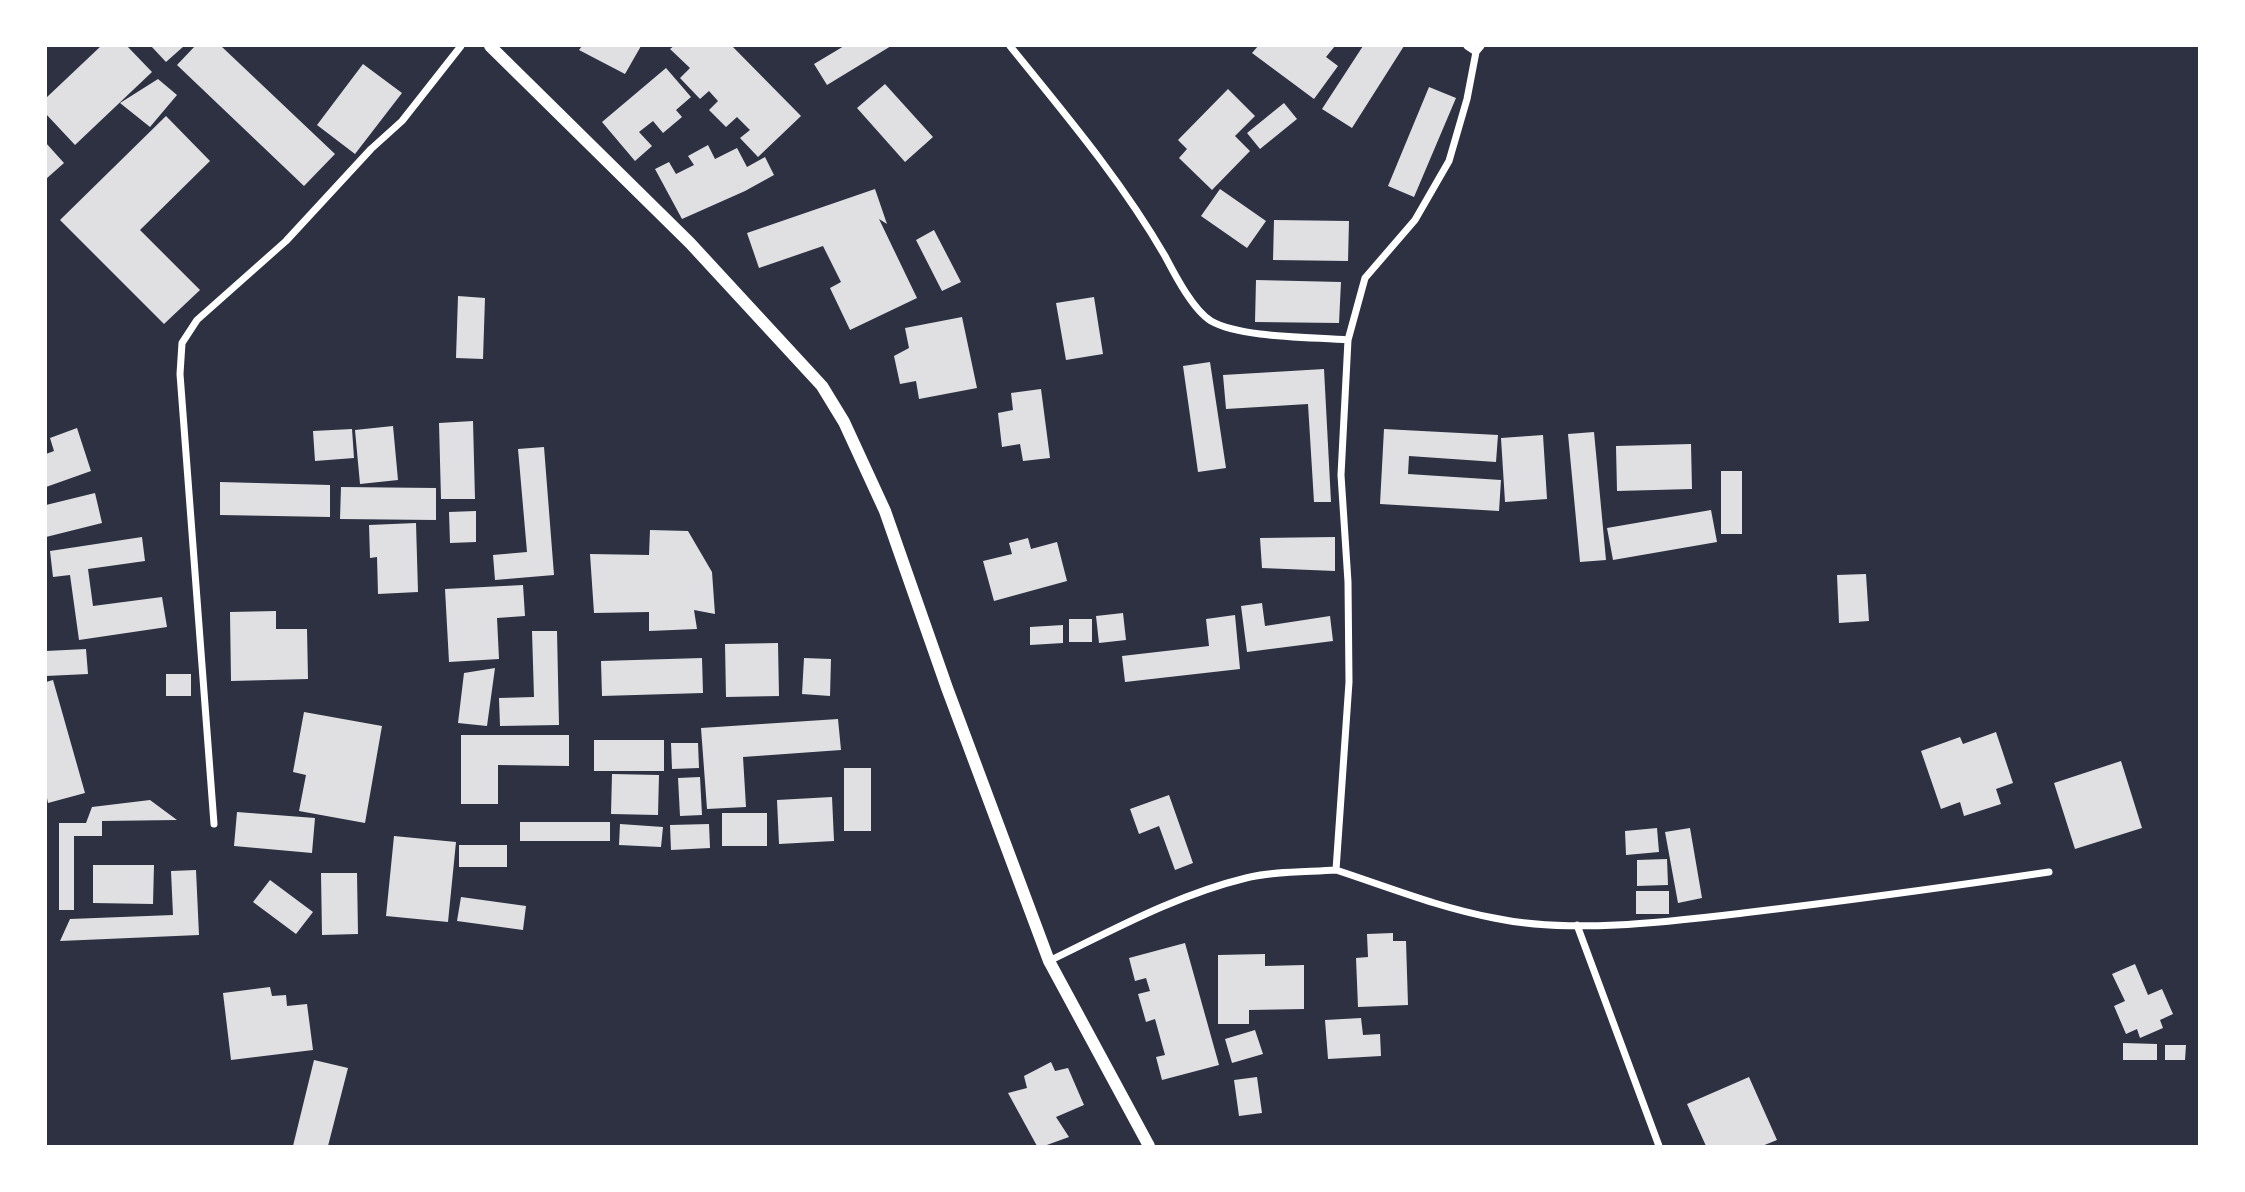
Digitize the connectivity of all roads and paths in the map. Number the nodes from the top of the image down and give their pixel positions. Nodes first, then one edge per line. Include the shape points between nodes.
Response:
1 (461, 46) edge
2 (490, 46) edge
3 (1010, 46) edge
4 (1466, 46) edge
5 (1478, 49) edge
6 (1348, 340) junction
7 (214, 824) dead end
8 (1336, 870) junction
9 (2049, 872) dead end
10 (1577, 925) junction
11 (1049, 961) junction
12 (1149, 1146) edge
13 (1659, 1146) edge

1 - 7 street via 402,121 286,241 197,320 182,343 180,374
2 - 11 street via 690,243 822,386 844,422 884,511
3 - 6 street via 1104,163 1148,227 1186,295 1210,320 1244,332
4 - 5 street
5 - 6 street via 1450,161 1415,220 1365,278
6 - 8 street via 1341,475 1349,682
8 - 10 street via 1494,919
8 - 11 street via 1248,877 1190,895
9 - 10 street via 1678,920
10 - 13 street
11 - 12 street

